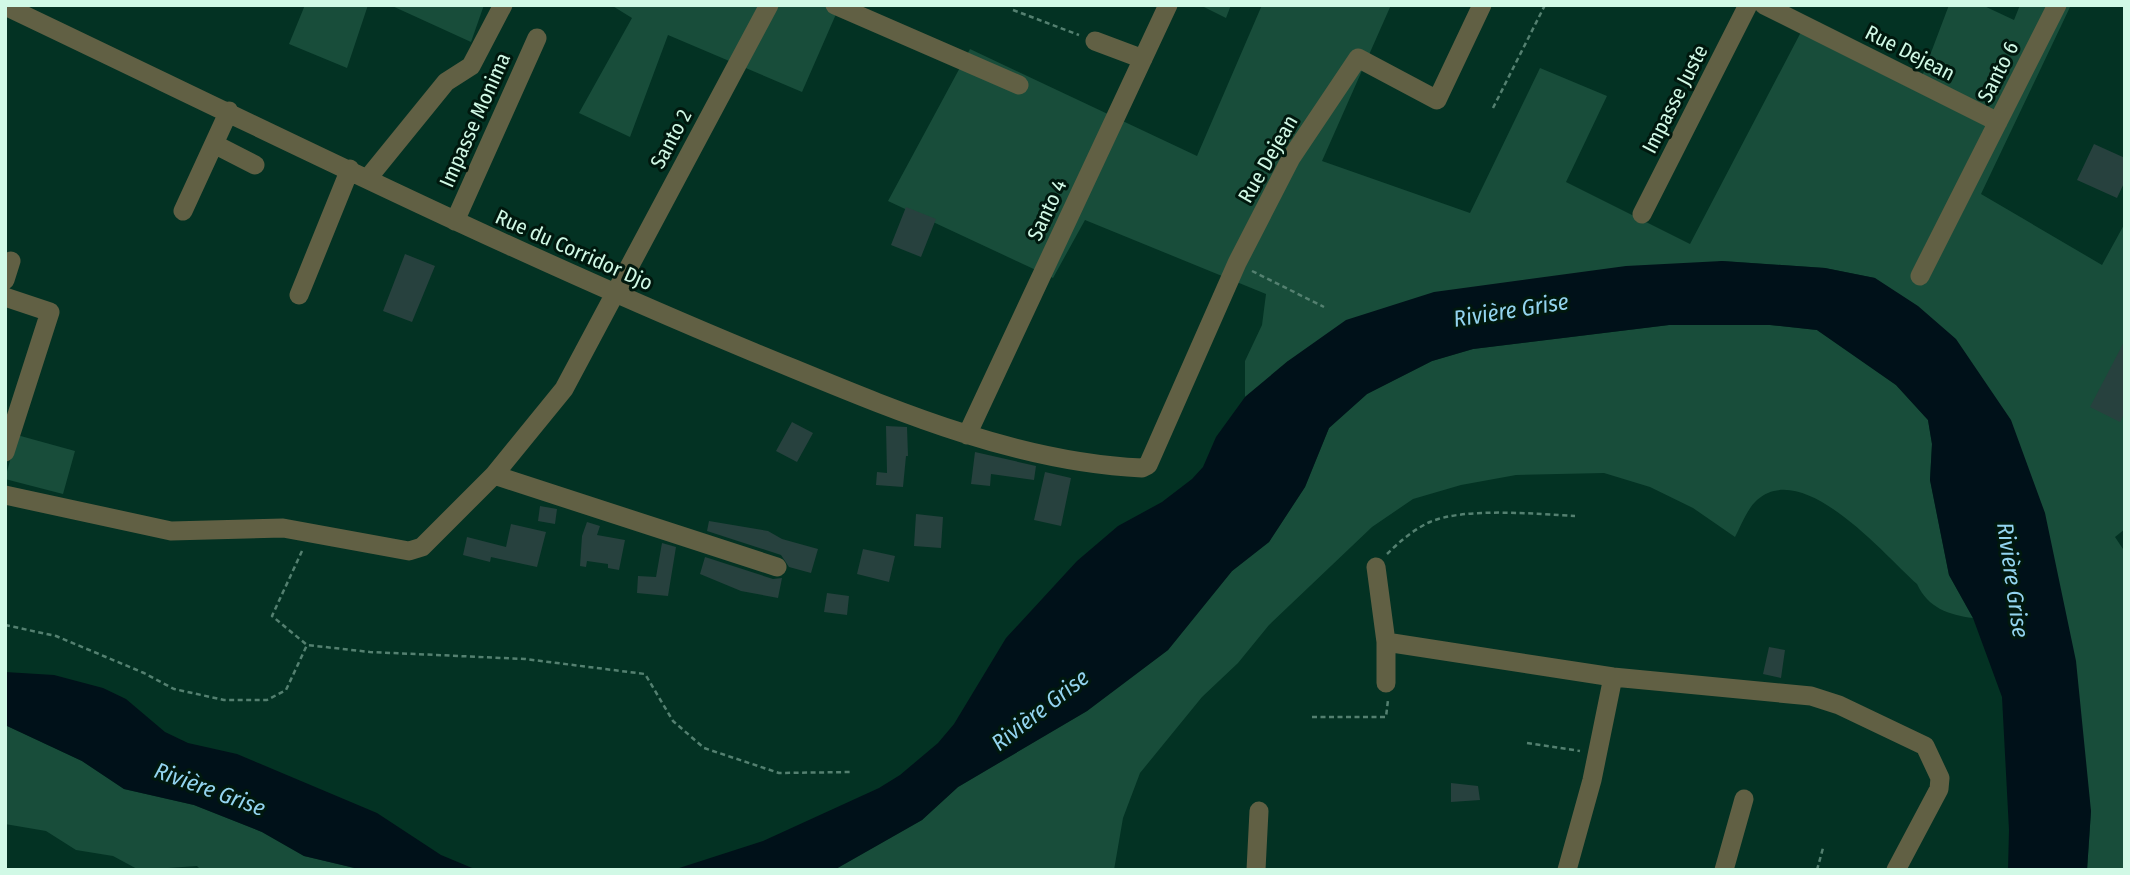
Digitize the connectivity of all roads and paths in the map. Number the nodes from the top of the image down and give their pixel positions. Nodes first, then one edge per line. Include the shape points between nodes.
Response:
1 (503, 5) edge
2 (769, 5) edge
3 (835, 5) edge
4 (1168, 5) edge
5 (1482, 5) edge
6 (1545, 5) edge
7 (1748, 5) edge
8 (1764, 5) edge
9 (2057, 5) edge
10 (5, 6) edge
11 (1013, 10) dead end
12 (34, 12) edge
13 (537, 38) dead end
14 (1095, 41) joint
15 (1143, 59) junction
16 (1019, 85) dead end
17 (1493, 108) dead end
18 (229, 111) junction
19 (1998, 122) junction
20 (214, 144) junction
21 (255, 165) dead end
22 (350, 169) junction
23 (368, 178) junction
24 (183, 211) dead end
25 (1642, 214) dead end
26 (455, 221) junction
27 (1237, 263) junction
28 (1920, 276) dead end
29 (299, 295) dead end
30 (614, 295) junction
31 (5, 297) edge
32 (1324, 307) dead end
33 (967, 435) junction
34 (5, 452) edge
35 (1148, 465) joint
36 (494, 475) junction
37 (5, 495) edge
38 (1576, 516) dead end
39 (311, 532) junction
40 (777, 567) dead end
41 (1376, 567) joint
42 (5, 625) edge
43 (1386, 642) junction
44 (307, 645) junction
45 (1613, 677) junction
46 (1386, 683) joint
47 (1312, 717) dead end
48 (1527, 743) dead end
49 (1597, 753) junction
50 (853, 772) dead end
51 (1744, 799) dead end
52 (1259, 811) dead end
53 (1823, 848) dead end
54 (1256, 870) edge
55 (1567, 870) edge
56 (1724, 870) edge
57 (1817, 870) edge
58 (1896, 870) edge

1 - 23 street via 471,66 446,82
2 - 30 street, Santo 2
3 - 16 street
4 - 15 street, Santo 4
5 - 27 street, Rue Dejean via 1437,100 1358,58 1290,158
6 - 17 path
7 - 25 street, Impasse Juste
8 - 19 street, Rue Dejean
9 - 19 street, Santo 6
10 - 12 street, Rue du Corridor Djo
11 - 14 path
12 - 18 street, Rue du Corridor Djo
13 - 26 street, Impasse Monima
14 - 15 street
15 - 33 street, Santo 4
18 - 20 street
18 - 22 street, Rue du Corridor Djo
19 - 28 street, Santo 6
20 - 21 street
20 - 24 street
22 - 23 street, Rue du Corridor Djo
22 - 29 street
23 - 26 street, Rue du Corridor Djo
26 - 30 street, Rue du Corridor Djo
27 - 32 path
27 - 35 street, Rue Dejean
30 - 33 street, Rue du Corridor Djo
30 - 36 street, Santo 2 via 564,388
31 - 34 street via 50,312
33 - 35 street, Rue du Corridor Djo via 1098,466
36 - 39 street, Santo 2 via 416,551
36 - 40 street
37 - 39 street via 171,531 264,527
38 - 41 path via 1472,515 1431,522 1399,542
39 - 44 path via 272,616
41 - 43 street
42 - 44 path via 56,636 174,690 224,700 267,700 286,690
43 - 45 street
43 - 46 street
44 - 50 path via 525,659 645,674 673,721 705,748 779,773
45 - 49 street
45 - 58 street via 1811,696 1925,746 1940,778 1939,789
46 - 47 path via 1386,717
48 - 49 path
49 - 55 street
51 - 56 street
52 - 54 street
53 - 57 path

